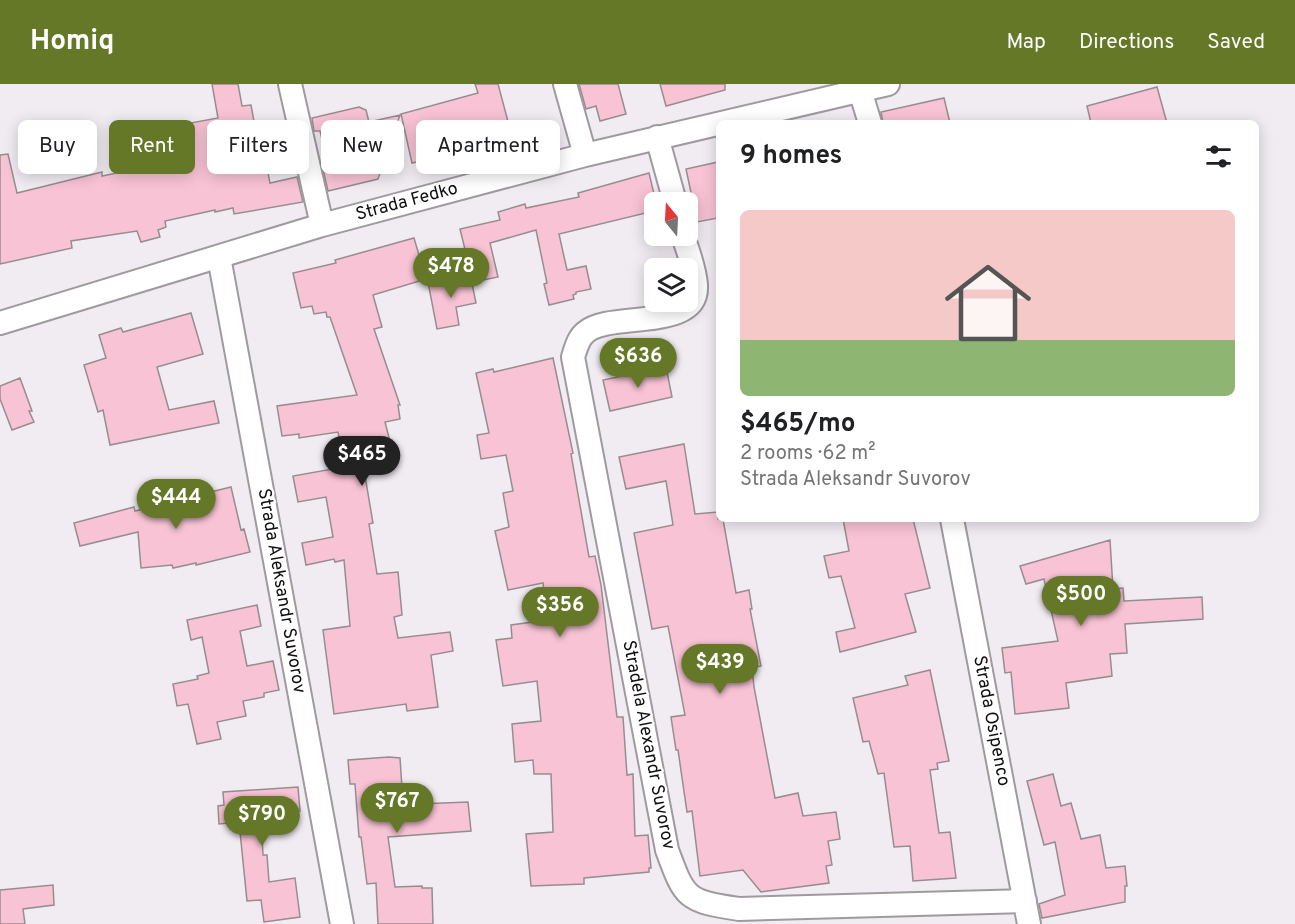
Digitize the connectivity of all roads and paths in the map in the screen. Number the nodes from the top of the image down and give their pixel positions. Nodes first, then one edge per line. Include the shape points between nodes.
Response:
1 (290, 84) edge
2 (565, 84) edge
3 (888, 84) edge
4 (860, 87) edge
5 (726, 120) edge
6 (869, 120) edge
7 (716, 122) edge
8 (657, 137) junction
9 (585, 155) junction
10 (672, 192) edge
11 (322, 225) junction
12 (686, 246) edge
13 (219, 257) junction
14 (0, 323) edge
15 (953, 522) edge
16 (1025, 901) junction
17 (342, 924) edge
18 (1029, 924) edge

1 - 11 street
2 - 9 street
3 - 4 street, Strada Fedko
4 - 5 street, Strada Fedko
4 - 6 street
7 - 8 street, Strada Fedko
8 - 9 street, Strada Fedko
8 - 10 street
9 - 11 street, Strada Fedko
11 - 13 street, Strada Fedko
12 - 16 street, Stradela Alexandr Suvorov via 696,287 691,302 665,318 597,326 586,332 573,357 667,849 677,878 687,895 706,904 739,909
13 - 14 street, Strada Fedko
13 - 17 street, Strada Aleksandr Suvorov
15 - 16 street, Strada Osipenco
16 - 18 street, Strada Osipenco

